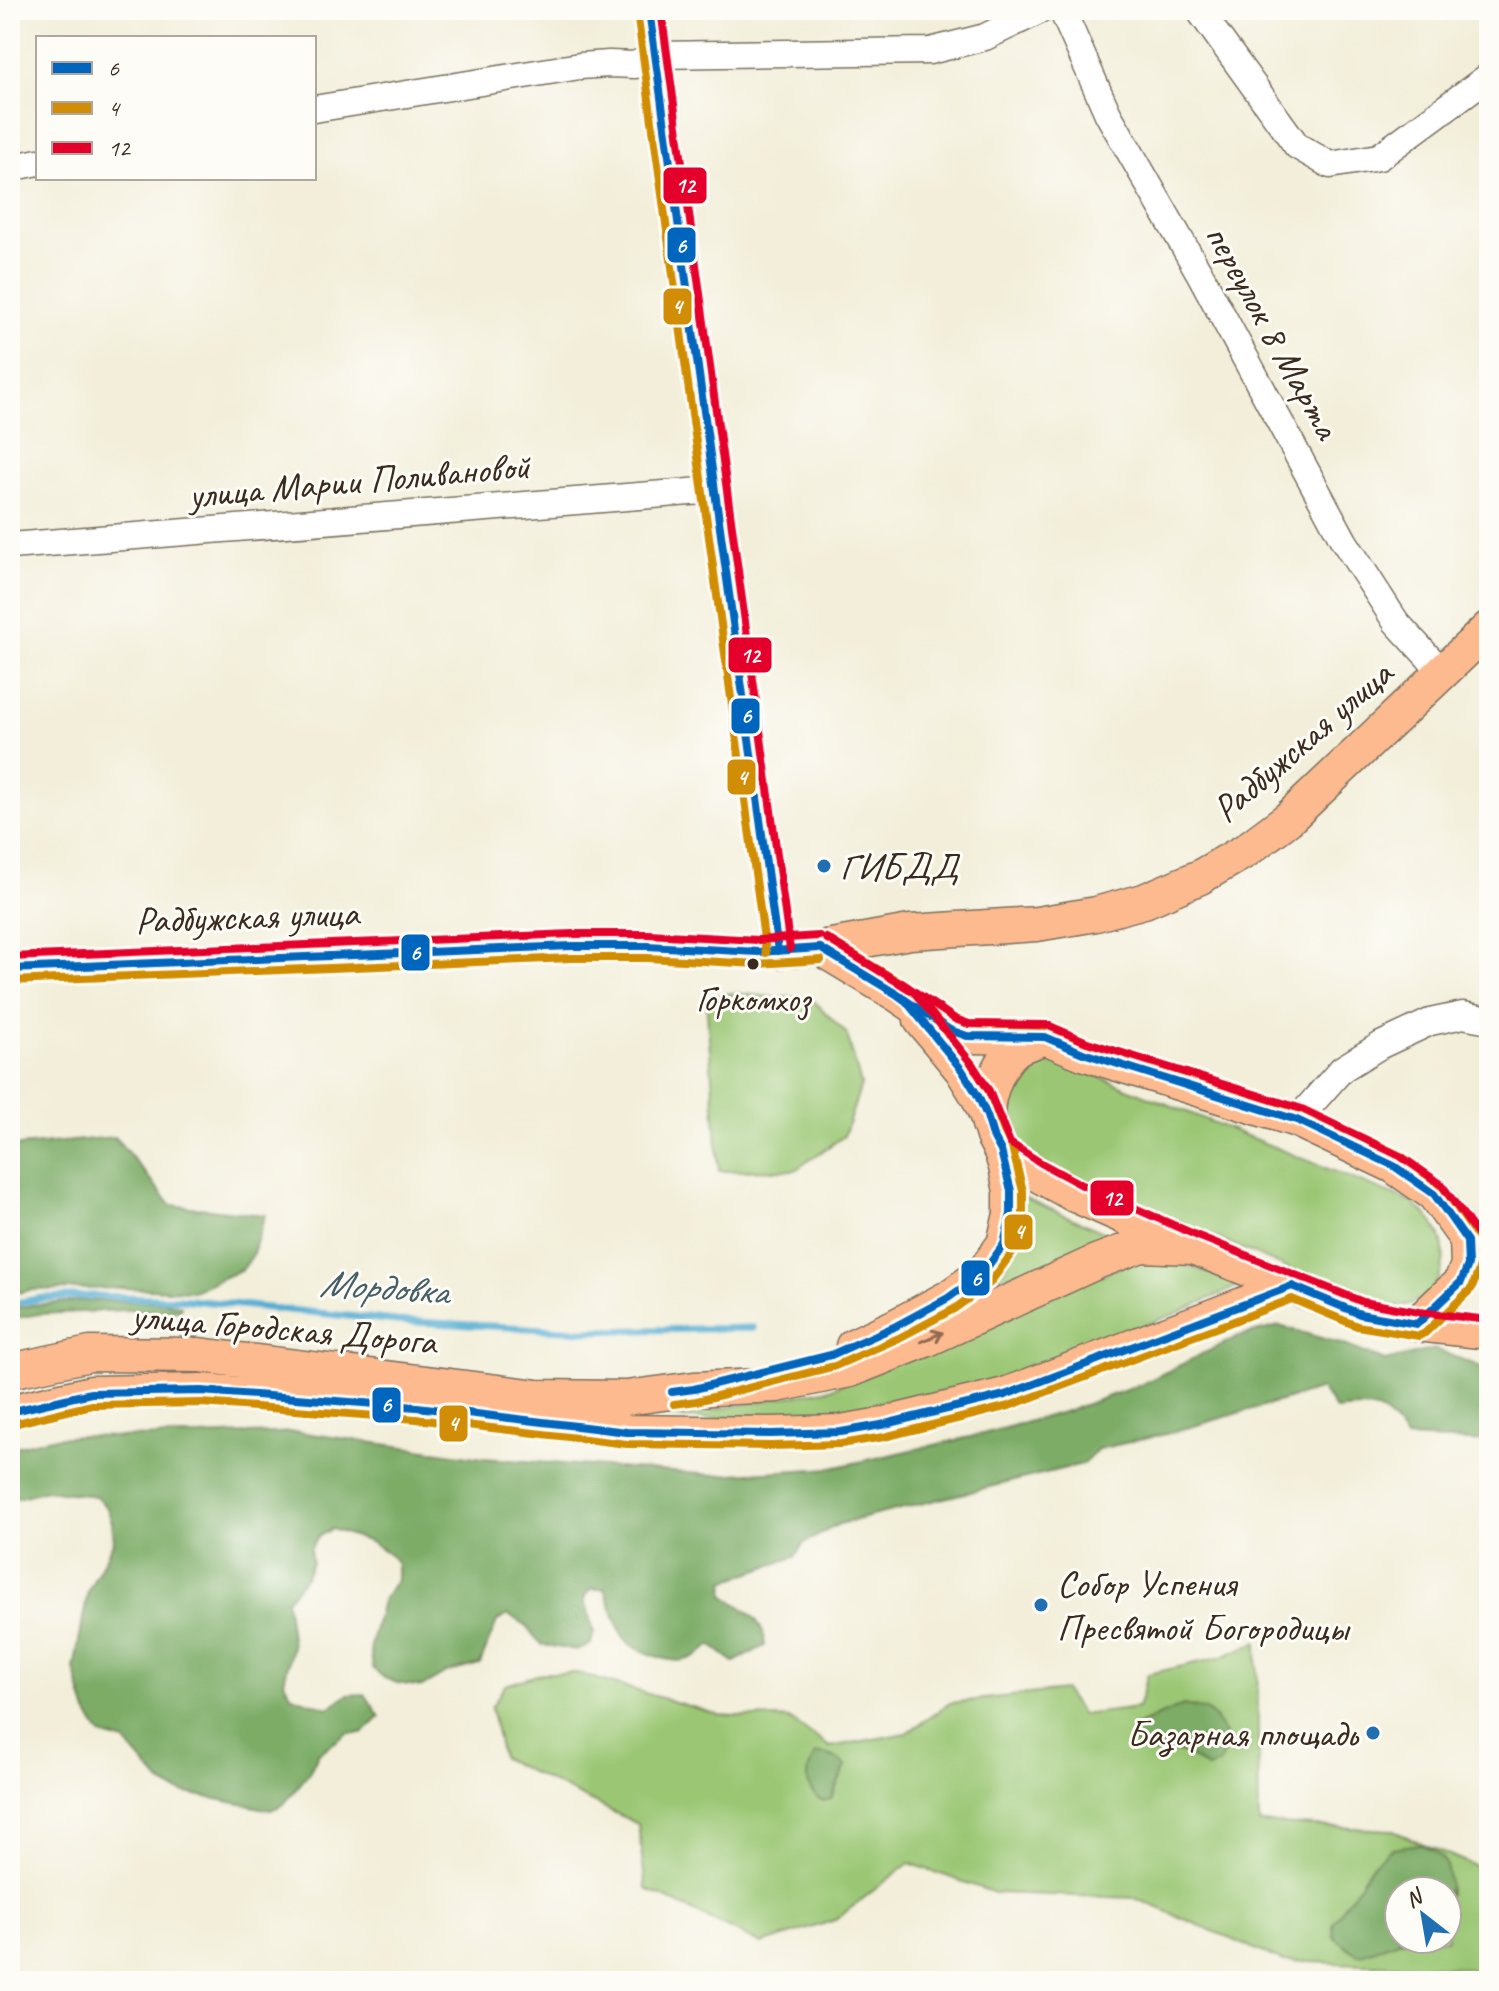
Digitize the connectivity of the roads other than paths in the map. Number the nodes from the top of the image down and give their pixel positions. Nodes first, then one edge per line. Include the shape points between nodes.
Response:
1 (649, 10) edge
2 (1041, 10) edge
3 (1062, 10) edge
4 (1199, 10) edge
5 (655, 55) junction
6 (1489, 76) edge
7 (316, 109) edge
8 (36, 162) edge
9 (10, 168) edge
10 (715, 490) junction
11 (10, 546) edge
12 (1489, 628) edge
13 (1442, 672) junction
14 (820, 948) junction
15 (778, 951) junction
16 (10, 969) edge
17 (906, 1001) junction
18 (1489, 1020) edge
19 (1045, 1037) junction
20 (987, 1116) junction
21 (1297, 1120) junction
22 (1001, 1151) junction
23 (1467, 1241) junction
24 (1193, 1247) junction
25 (1489, 1270) edge
26 (1292, 1286) junction
27 (1417, 1324) junction
28 (1489, 1332) edge
29 (10, 1371) edge
30 (694, 1389) junction
31 (10, 1412) edge

1 - 5 street
2 - 5 street via 985,37 930,51
3 - 13 street, переулок 8 Марта via 1108,114 1344,541 1396,622
4 - 6 street via 1297,146 1330,165 1379,157
5 - 7 street via 635,65 580,66
5 - 10 street
8 - 9 street
10 - 11 street, улица Марии Поливановой
10 - 15 street
12 - 13 main road, Радбужская улица
13 - 14 main road, Радбужская улица via 1288,819 1200,877 1096,914 1037,924 910,932
14 - 15 main road, Радбужская улица
14 - 17 main road, улица Городская Дорога
15 - 16 street, Радбужская улица via 572,946
17 - 19 main road, улица Городская Дорога via 967,1036
17 - 20 main road, улица Городская Дорога via 962,1070
18 - 21 street via 1463,1015 1430,1022 1381,1045 1342,1069
19 - 20 main road via 1016,1049 1005,1062 988,1095
19 - 21 main road, улица Городская Дорога
20 - 22 main road, улица Городская Дорога
21 - 23 main road, улица Городская Дорога via 1394,1166 1434,1194
22 - 24 main road, улица Городская Дорога via 1075,1195
22 - 30 main road, улица Городская Дорога via 1011,1214 1004,1244 983,1273 948,1298 831,1355
23 - 25 main road, улица Городская Дорога
23 - 27 main road via 1468,1265 1461,1282
24 - 26 main road, улица Городская Дорога
30 -> 24 main road, улица Городская Дорога via 777,1385 850,1370 1141,1245
26 - 27 main road, улица Городская Дорога via 1360,1314
26 - 31 main road, улица Городская Дорога via 1005,1395 841,1432 627,1432 417,1407 201,1391 91,1393
27 - 28 main road, улица Городская Дорога
29 - 30 main road, улица Городская Дорога via 90,1354 199,1355 538,1397 626,1398

